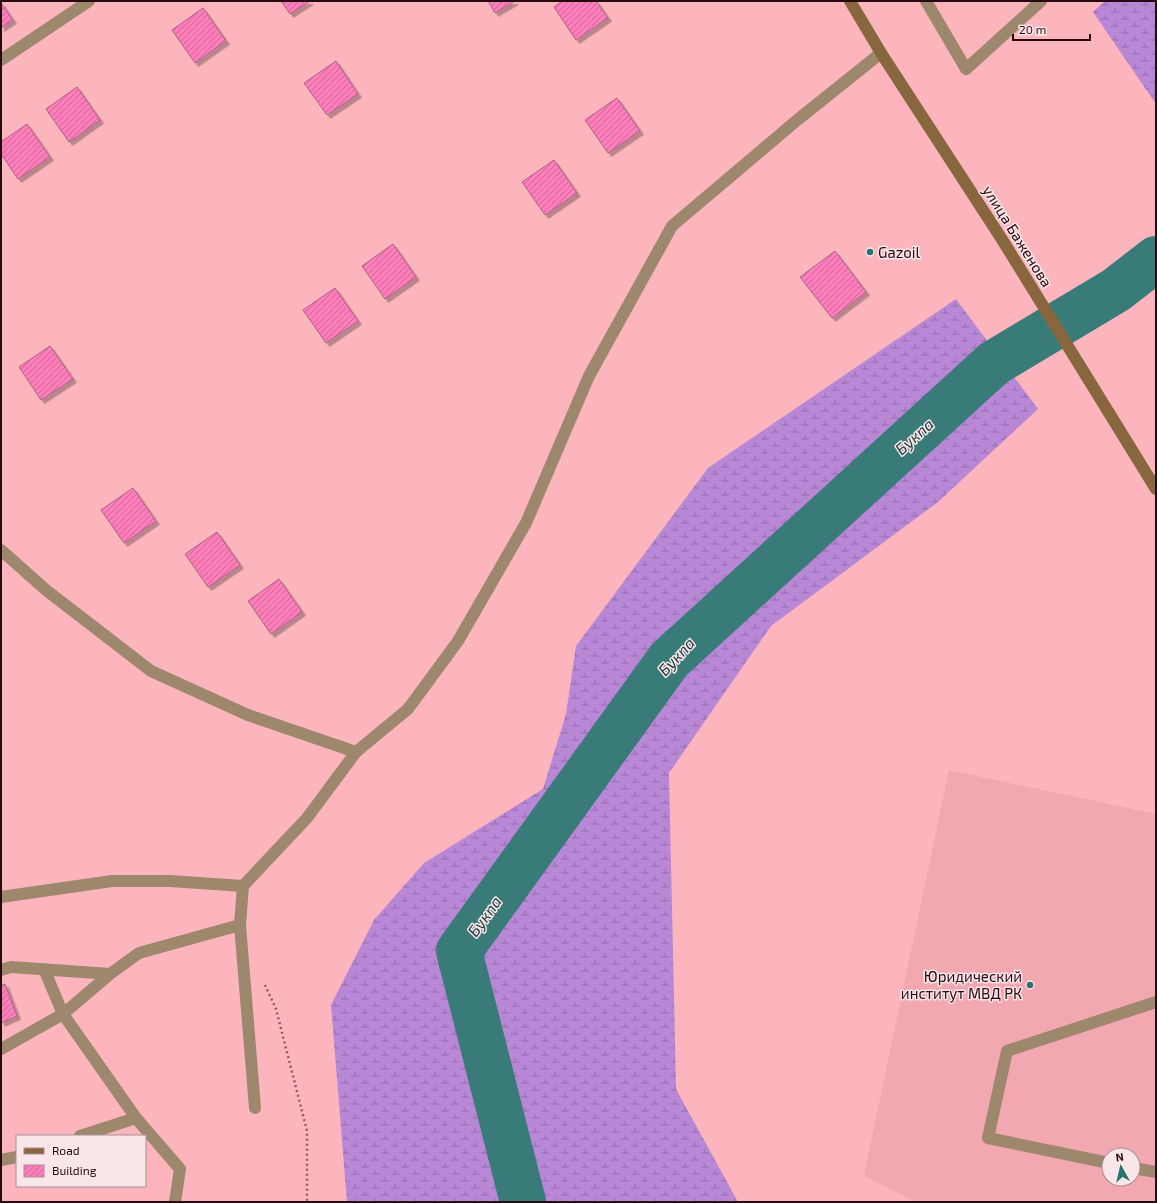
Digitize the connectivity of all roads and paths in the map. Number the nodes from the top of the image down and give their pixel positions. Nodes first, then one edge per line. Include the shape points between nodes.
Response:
1 (89, 1) edge
2 (850, 1) edge
3 (926, 1) edge
4 (1041, 1) edge
5 (881, 53) junction
6 (1, 60) edge
7 (1156, 488) edge
8 (1, 550) edge
9 (356, 752) junction
10 (243, 886) junction
11 (1, 897) edge
12 (240, 925) junction
13 (44, 969) junction
14 (1, 970) edge
15 (110, 974) junction
16 (264, 981) dead end
17 (1156, 1002) edge
18 (63, 1014) junction
19 (1, 1049) edge
20 (255, 1108) dead end
21 (136, 1118) junction
22 (83, 1135) edge
23 (16, 1157) edge
24 (1, 1160) edge
25 (1101, 1161) edge
26 (1141, 1169) edge
27 (1156, 1172) edge
28 (175, 1202) edge
29 (307, 1202) edge

1 - 6 street
2 - 5 main road, улица Баженова
3 - 4 street via 966,70
5 - 7 main road, улица Баженова via 1003,241
5 - 9 street via 672,226 589,376 526,523 458,641 408,709
8 - 9 street via 46,590 151,671 248,715
9 - 10 street via 307,818
10 - 11 street via 170,881 112,882
10 - 12 street
12 - 15 street via 139,953
12 - 20 street
13 - 14 street via 11,967
13 - 15 street
13 - 18 street
15 - 18 street
16 - 29 path via 276,1009 307,1131
17 - 25 street via 1007,1051 988,1138
18 - 19 street
18 - 21 street
21 - 22 street
21 - 28 street via 180,1169
23 - 24 street
26 - 27 street

